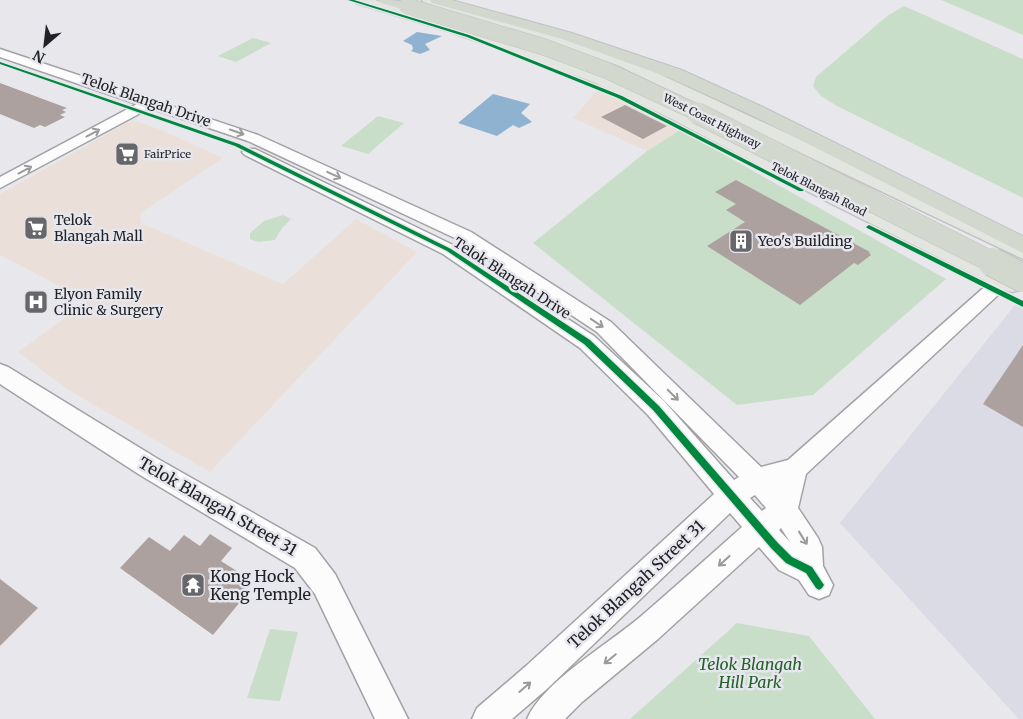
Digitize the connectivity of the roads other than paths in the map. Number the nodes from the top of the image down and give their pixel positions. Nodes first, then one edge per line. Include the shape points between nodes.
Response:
1 (362, 0) edge
2 (386, 0) edge
3 (418, 0) edge
4 (429, 0) edge
5 (437, 0) edge
6 (0, 53) edge
7 (0, 63) edge
8 (143, 106) junction
9 (762, 128) junction
10 (738, 146) junction
11 (0, 183) edge
12 (1023, 245) edge
13 (1023, 252) edge
14 (1023, 259) edge
15 (1017, 283) edge
16 (0, 373) edge
17 (795, 468) junction
18 (757, 479) junction
19 (731, 496) junction
20 (784, 510) junction
21 (761, 530) junction
22 (392, 719) edge
23 (488, 719) edge
24 (543, 719) edge

1 - 10 main road, Telok Blangah Road via 597,78
2 - 15 highway, West Coast Highway, bridge via 544,47 606,70 686,107
3 - 14 highway, West Coast Highway via 617,63
4 - 9 main road via 622,62
5 - 12 highway via 568,36 676,74
6 - 8 street, Telok Blangah Drive
7 - 8 street, Telok Blangah Drive
11 -> 8 street
8 -> 18 street, Telok Blangah Drive via 253,138 465,236 604,327
8 - 19 street, Telok Blangah Drive via 237,146 449,250 587,342 656,408
9 - 10 main road via 740,138
9 - 13 main road
10 - 15 main road, Telok Blangah Road via 831,196
15 - 17 street, Telok Blangah Street 31
16 - 22 street, Telok Blangah Street 31 via 305,558 326,584
17 - 18 street, Telok Blangah Street 31
17 - 20 street
18 - 19 street, Telok Blangah Street 31
18 - 20 street, Telok Blangah Drive
19 - 21 street, Telok Blangah Drive
23 -> 19 street, Telok Blangah Street 31
20 - 21 street
20 -> 21 street, Telok Blangah Drive via 809,547 814,578 789,560
21 -> 24 street via 571,691

